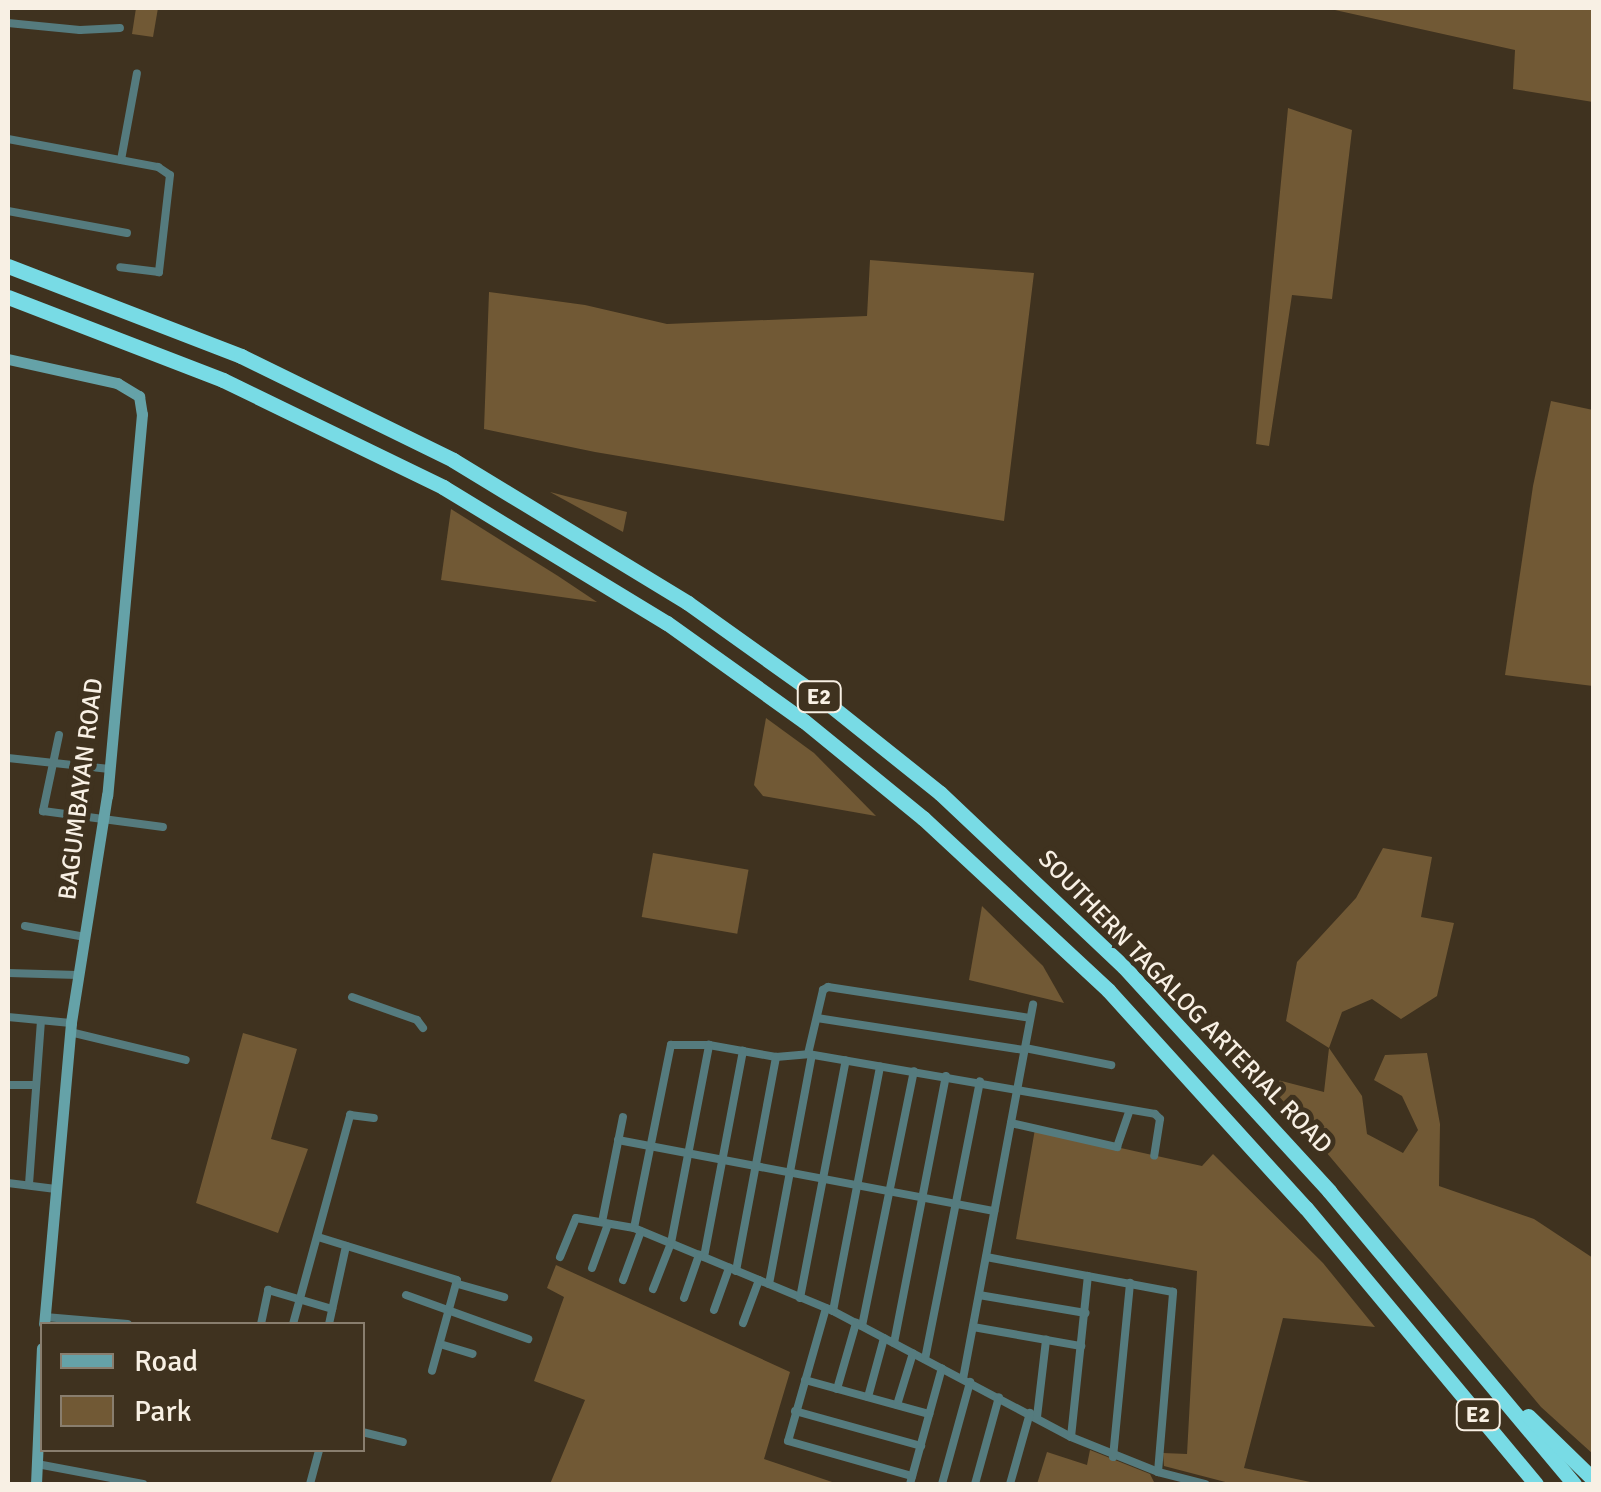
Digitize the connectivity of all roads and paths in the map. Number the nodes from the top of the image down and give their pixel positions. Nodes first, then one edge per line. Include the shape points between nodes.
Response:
1 (8, 22) edge
2 (120, 28) dead end
3 (137, 73) dead end
4 (8, 140) edge
5 (122, 160) junction
6 (8, 211) edge
7 (128, 233) dead end
8 (8, 266) edge
9 (120, 267) dead end
10 (8, 296) edge
11 (8, 359) edge
12 (59, 734) dead end
13 (8, 758) edge
14 (57, 763) junction
15 (110, 769) junction
16 (102, 822) junction
17 (162, 827) dead end
18 (25, 926) dead end
19 (84, 937) junction
20 (8, 973) edge
21 (78, 975) junction
22 (352, 997) dead end
23 (1033, 1004) dead end
24 (8, 1017) edge
25 (816, 1018) junction
26 (1030, 1018) junction
27 (41, 1021) junction
28 (71, 1028) junction
29 (423, 1028) dead end
30 (709, 1044) junction
31 (1025, 1049) junction
32 (743, 1051) junction
33 (810, 1055) junction
34 (776, 1058) junction
35 (186, 1060) dead end
36 (846, 1060) junction
37 (1112, 1065) dead end
38 (880, 1066) junction
39 (914, 1071) junction
40 (946, 1076) junction
41 (980, 1082) junction
42 (8, 1085) edge
43 (36, 1085) junction
44 (1018, 1087) junction
45 (1130, 1110) junction
46 (623, 1116) dead end
47 (374, 1118) dead end
48 (1011, 1123) junction
49 (618, 1140) junction
50 (650, 1146) junction
51 (688, 1154) junction
52 (1154, 1156) dead end
53 (723, 1160) junction
54 (756, 1166) junction
55 (790, 1173) junction
56 (823, 1179) junction
57 (8, 1183) edge
58 (28, 1184) junction
59 (857, 1185) junction
60 (56, 1189) junction
61 (890, 1192) junction
62 (922, 1198) junction
63 (956, 1204) junction
64 (994, 1211) junction
65 (606, 1223) junction
66 (638, 1230) junction
67 (318, 1236) junction
68 (670, 1243) junction
69 (346, 1246) junction
70 (702, 1256) junction
71 (986, 1257) junction
72 (560, 1258) dead end
73 (592, 1268) dead end
74 (733, 1269) junction
75 (1088, 1276) junction
76 (623, 1280) dead end
77 (759, 1280) junction
78 (458, 1284) junction
79 (769, 1284) junction
80 (1130, 1284) junction
81 (654, 1289) dead end
82 (406, 1295) dead end
83 (978, 1295) junction
84 (504, 1297) dead end
85 (684, 1298) dead end
86 (800, 1298) junction
87 (300, 1299) junction
88 (332, 1308) junction
89 (714, 1310) dead end
90 (830, 1310) junction
91 (1085, 1313) junction
92 (450, 1314) junction
93 (45, 1321) edge
94 (73, 1322) edge
95 (261, 1322) edge
96 (294, 1322) edge
97 (328, 1322) edge
98 (743, 1323) dead end
99 (859, 1325) junction
100 (973, 1327) junction
101 (884, 1338) junction
102 (528, 1339) dead end
103 (1046, 1340) junction
104 (894, 1343) junction
105 (440, 1344) junction
106 (1081, 1346) junction
107 (1419, 1346) junction
108 (914, 1353) junction
109 (1465, 1353) junction
110 (472, 1354) dead end
111 (925, 1359) junction
112 (942, 1368) junction
113 (432, 1371) dead end
114 (804, 1380) junction
115 (966, 1380) junction
116 (836, 1388) junction
117 (868, 1397) junction
118 (999, 1398) junction
119 (898, 1406) junction
120 (795, 1411) junction
121 (40, 1412) edge
122 (930, 1414) junction
123 (1034, 1415) junction
124 (365, 1433) edge
125 (1071, 1437) junction
126 (404, 1442) dead end
127 (920, 1446) junction
128 (318, 1452) edge
129 (1113, 1456) junction
130 (37, 1464) junction
131 (1160, 1473) junction
132 (911, 1480) edge
133 (1594, 1480) edge
134 (36, 1484) edge
135 (143, 1484) edge
136 (310, 1484) edge
137 (942, 1484) edge
138 (976, 1484) edge
139 (1010, 1484) edge
140 (1159, 1484) edge
141 (1205, 1484) edge
142 (1524, 1484) edge
143 (1536, 1484) edge
144 (1574, 1484) edge

1 - 2 street
3 - 5 street
4 - 5 street
5 - 9 street via 170,175 159,272
6 - 7 street
8 - 109 highway, SOUTHERN TAGALOG ARTERIAL ROAD / E2 via 241,356 454,460 672,592 808,689 940,793 1124,967 1330,1190
10 - 107 highway, SOUTHERN TAGALOG ARTERIAL ROAD / E2 via 206,373 411,470 667,623 804,721 978,866 1108,990 1306,1208
11 - 15 street, BAGUMBAYAN ROAD via 117,383 139,396
12 - 14 street
13 - 14 street
14 - 15 street
14 - 16 street via 44,810
15 - 16 street, BAGUMBAYAN ROAD
16 - 17 street
16 - 19 street, BAGUMBAYAN ROAD
18 - 19 street
19 - 21 street, BAGUMBAYAN ROAD
20 - 21 street
21 - 28 street, BAGUMBAYAN ROAD
22 - 29 street
23 - 26 street
24 - 27 street
25 - 26 street via 828,987
25 - 31 street
25 - 33 street
26 - 31 street
27 - 28 street
27 - 43 street
28 - 35 street
28 - 60 street, BAGUMBAYAN ROAD
30 - 32 street
30 - 50 street via 671,1045
30 - 51 street
31 - 37 street
31 - 44 street
32 - 34 street
32 - 53 street
33 - 34 street
33 - 36 street
33 - 55 street
34 - 54 street
36 - 38 street
36 - 56 street
38 - 39 street
38 - 59 street
39 - 40 street
39 - 61 street
40 - 41 street
40 - 62 street
41 - 44 street
41 - 63 street
42 - 43 street
43 - 58 street
44 - 45 street
44 - 48 street
45 - 48 street via 1117,1147
45 - 52 street via 1160,1119
46 - 49 street
47 - 67 street via 350,1116
48 - 64 street
49 - 50 street
49 - 65 street
50 - 51 street
50 - 66 street
51 - 53 street
51 - 68 street
53 - 54 street
53 - 70 street
54 - 55 street
54 - 74 street
55 - 56 street
55 - 79 street
56 - 59 street
56 - 86 street
57 - 58 street
58 - 60 street
59 - 61 street
59 - 90 street
60 - 93 street, BAGUMBAYAN ROAD
61 - 62 street
61 - 99 street
62 - 63 street
62 - 104 street
63 - 64 street
63 - 111 street
64 - 71 street
65 - 66 street
65 - 72 street via 576,1218
65 - 73 street
66 - 68 street
66 - 76 street
67 - 69 street
67 - 87 street
68 - 70 street
68 - 81 street
69 - 78 street
69 - 88 street
70 - 74 street
70 - 85 street
71 - 75 street
71 - 83 street
74 - 77 street
74 - 89 street
75 - 80 street
75 - 91 street
77 - 79 street
77 - 98 street
78 - 84 street
78 - 92 street
79 - 86 street
80 - 129 street
80 - 131 street via 1168,1289 1174,1296
82 - 92 street
83 - 91 street
83 - 100 street
86 - 90 street
87 - 88 street
87 - 95 street via 268,1290
87 - 96 street
88 - 97 street
90 - 99 street
90 - 114 street
91 - 106 street
92 - 102 street
92 - 105 street
93 - 94 street
99 - 101 street
99 - 116 street
100 - 103 street
100 - 115 street
101 - 104 street
101 - 117 street
103 - 106 street
103 - 123 street
104 - 108 street
105 - 110 street
105 - 113 street
106 - 125 street
107 - 142 highway
107 - 143 highway, SOUTHERN TAGALOG ARTERIAL ROAD / E2
108 - 111 street
108 - 119 street
109 - 133 highway
109 - 144 highway, SOUTHERN TAGALOG ARTERIAL ROAD / E2
111 - 112 street
112 - 115 street
112 - 122 street
114 - 116 street
114 - 120 street
115 - 118 street
115 - 137 street
116 - 117 street
117 - 119 street
118 - 123 street
118 - 138 street
119 - 122 street
120 - 127 street
120 - 132 street via 790,1444
121 - 130 street
122 - 127 street
123 - 125 street
123 - 139 street
124 - 126 street
125 - 129 street
127 - 132 street
128 - 136 street
129 - 131 street
130 - 134 street
130 - 135 street
131 - 140 street
131 - 141 street

